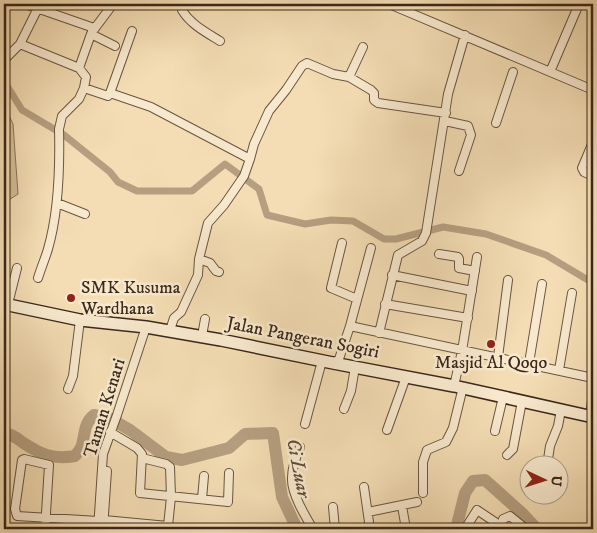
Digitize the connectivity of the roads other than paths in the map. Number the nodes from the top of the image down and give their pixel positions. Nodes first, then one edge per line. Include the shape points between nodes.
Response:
1 (25, 4) edge
2 (113, 4) edge
3 (185, 4) edge
4 (389, 4) edge
5 (579, 4) edge
6 (39, 7) edge
7 (92, 31) junction
8 (132, 31) dead end
9 (465, 35) junction
10 (220, 41) dead end
11 (20, 44) junction
12 (115, 46) dead end
13 (364, 47) dead end
14 (5, 59) edge
15 (79, 68) junction
16 (513, 72) dead end
17 (550, 72) junction
18 (349, 77) junction
19 (84, 88) junction
20 (593, 90) edge
21 (110, 93) junction
22 (446, 117) junction
23 (496, 123) dead end
24 (593, 142) edge
25 (250, 158) junction
26 (459, 170) dead end
27 (593, 176) edge
28 (57, 203) junction
29 (85, 214) dead end
30 (342, 244) dead end
31 (372, 248) dead end
32 (439, 254) dead end
33 (477, 257) dead end
34 (199, 259) junction
35 (17, 268) dead end
36 (475, 271) junction
37 (219, 272) dead end
38 (392, 274) junction
39 (38, 278) dead end
40 (508, 280) dead end
41 (542, 284) dead end
42 (472, 291) junction
43 (572, 292) dead end
44 (357, 299) junction
45 (6, 304) edge
46 (386, 304) junction
47 (468, 318) junction
48 (204, 319) dead end
49 (80, 320) junction
50 (350, 326) junction
51 (146, 327) junction
52 (170, 330) junction
53 (379, 333) junction
54 (202, 336) junction
55 (462, 351) junction
56 (498, 356) junction
57 (327, 362) junction
58 (529, 363) junction
59 (355, 367) junction
60 (559, 370) junction
61 (406, 377) junction
62 (593, 378) edge
63 (459, 387) junction
64 (68, 388) dead end
65 (593, 392) edge
66 (503, 397) junction
67 (522, 401) junction
68 (344, 410) dead end
69 (561, 410) junction
70 (591, 417) edge
71 (305, 424) dead end
72 (111, 429) junction
73 (387, 430) dead end
74 (495, 431) dead end
75 (300, 447) dead end
76 (507, 454) dead end
77 (548, 456) edge
78 (142, 458) junction
79 (230, 474) dead end
80 (204, 476) dead end
81 (364, 487) dead end
82 (423, 493) dead end
83 (170, 497) junction
84 (202, 499) junction
85 (417, 502) dead end
86 (402, 506) junction
87 (333, 507) dead end
88 (368, 512) junction
89 (46, 517) junction
90 (100, 523) edge
91 (168, 526) junction
92 (500, 528) edge
93 (45, 529) edge
94 (103, 529) edge
95 (181, 529) edge
96 (313, 529) edge
97 (335, 529) edge
98 (370, 529) edge
99 (406, 529) edge
100 (465, 529) edge
101 (526, 529) edge

1 - 6 street
2 - 7 street
3 - 10 street via 182,10 187,17
4 - 9 street
5 - 17 street
6 - 7 street
6 - 11 street
7 - 12 street
7 - 15 street
8 - 21 street
9 - 17 street
9 - 22 street via 448,94
11 - 14 street
11 - 15 street
13 - 18 street
15 - 19 street via 86,77
16 - 23 street
17 - 20 street
18 - 22 street via 372,90 378,103
18 - 25 street via 307,63 302,66 269,112
19 - 21 street via 104,96
19 - 28 street via 79,99 62,116
21 - 25 street via 151,107
22 - 26 street via 468,126 471,135
22 - 38 street via 426,233 422,241 398,255
24 - 27 street via 582,168
25 - 34 street via 244,176 208,223
28 - 29 street
28 - 39 street via 48,250
30 - 44 street via 331,288
31 - 44 street
32 - 36 street via 458,257 459,268
33 - 36 street
34 - 37 street via 210,263
34 - 52 street via 198,274
35 - 45 street
36 - 42 street
38 - 42 street
38 - 46 street
40 - 56 street
41 - 58 street
42 - 47 street
43 - 60 street
44 - 50 street
45 - 49 street, Jalan Pangeran Sogiri
46 - 47 street
46 - 53 street
47 - 55 street
48 - 54 street
49 - 51 street, Jalan Pangeran Sogiri
49 - 64 street via 73,376
50 - 53 street
50 - 57 street via 339,359
51 - 52 street, Jalan Pangeran Sogiri
51 - 72 street, Taman Kenari
52 - 54 street, Jalan Pangeran Sogiri
53 - 55 street
54 - 57 street, Jalan Pangeran Sogiri
55 - 56 street
55 - 63 street
56 - 58 street
57 - 59 street, Jalan Pangeran Sogiri
57 - 71 street
58 - 60 street
59 - 61 street, Jalan Pangeran Sogiri
59 - 68 street
60 - 62 street
61 - 63 street, Jalan Pangeran Sogiri
61 - 73 street
63 - 66 street, Jalan Pangeran Sogiri
63 - 82 street via 453,428 446,442 427,450 423,462
65 - 70 street
66 - 67 street, Jalan Pangeran Sogiri
66 - 74 street
67 - 69 street, Jalan Pangeran Sogiri
67 - 76 street via 513,448
69 - 70 street, Jalan Pangeran Sogiri
69 - 77 street
72 - 78 street via 137,448
72 - 90 street, Taman Kenari via 103,454
75 - 96 street via 292,480 297,499
78 - 83 street via 170,467
78 - 83 street via 140,494
79 - 84 street via 228,502
80 - 84 street
81 - 88 street
83 - 84 street
83 - 91 street
85 - 86 street
86 - 88 street
86 - 99 street
87 - 97 street
88 - 98 street
89 - 89 street via 17,516 15,509 24,459 49,465
89 - 90 street
89 - 93 street
90 - 91 street
90 - 94 street, Taman Kenari
91 - 95 street
92 - 100 street via 476,510
92 - 101 street via 503,519 510,516

